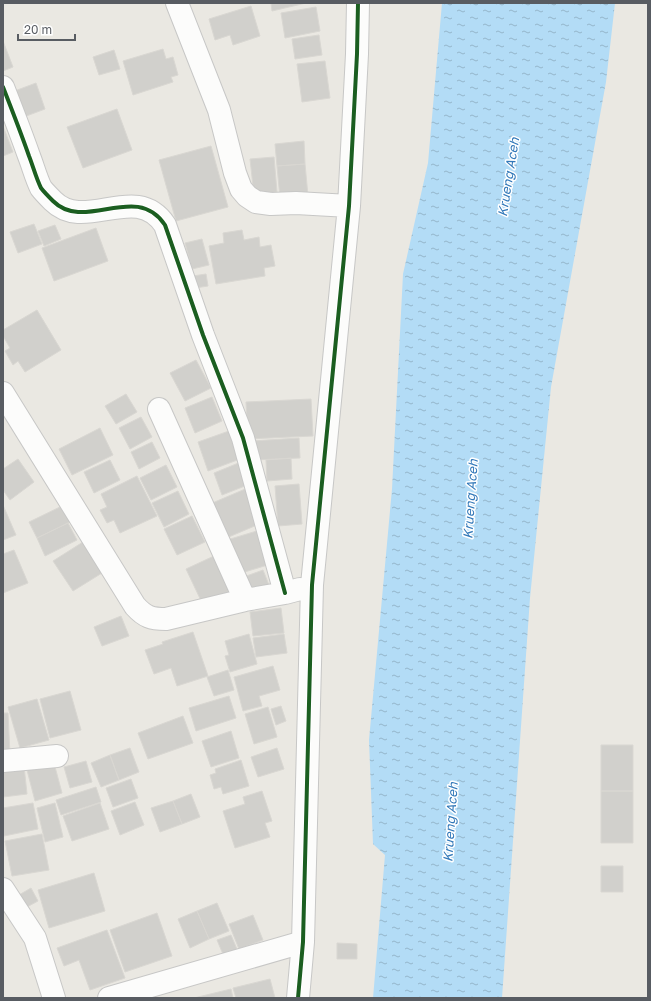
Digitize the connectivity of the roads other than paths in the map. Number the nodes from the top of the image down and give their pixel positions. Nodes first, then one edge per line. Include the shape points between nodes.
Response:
1 (177, 3) edge
2 (358, 3) edge
3 (3, 87) edge
4 (349, 206) junction
5 (4, 396) edge
6 (159, 409) dead end
7 (312, 585) junction
8 (285, 593) junction
9 (245, 600) junction
10 (57, 756) dead end
11 (3, 761) edge
12 (3, 889) edge
13 (303, 942) junction
14 (54, 998) edge
15 (109, 998) edge
16 (298, 998) edge

1 - 4 street via 219,110 240,189 256,202
2 - 4 street via 358,54
3 - 8 street via 42,188 54,203 65,210 78,213 133,206 144,208 153,211 166,225 203,335 243,438
4 - 7 street
5 - 9 street via 142,614 154,619 166,619
6 - 9 street
7 - 8 street
7 - 13 street
8 - 9 street
10 - 11 street
12 - 14 street via 35,938
13 - 15 street
13 - 16 street

